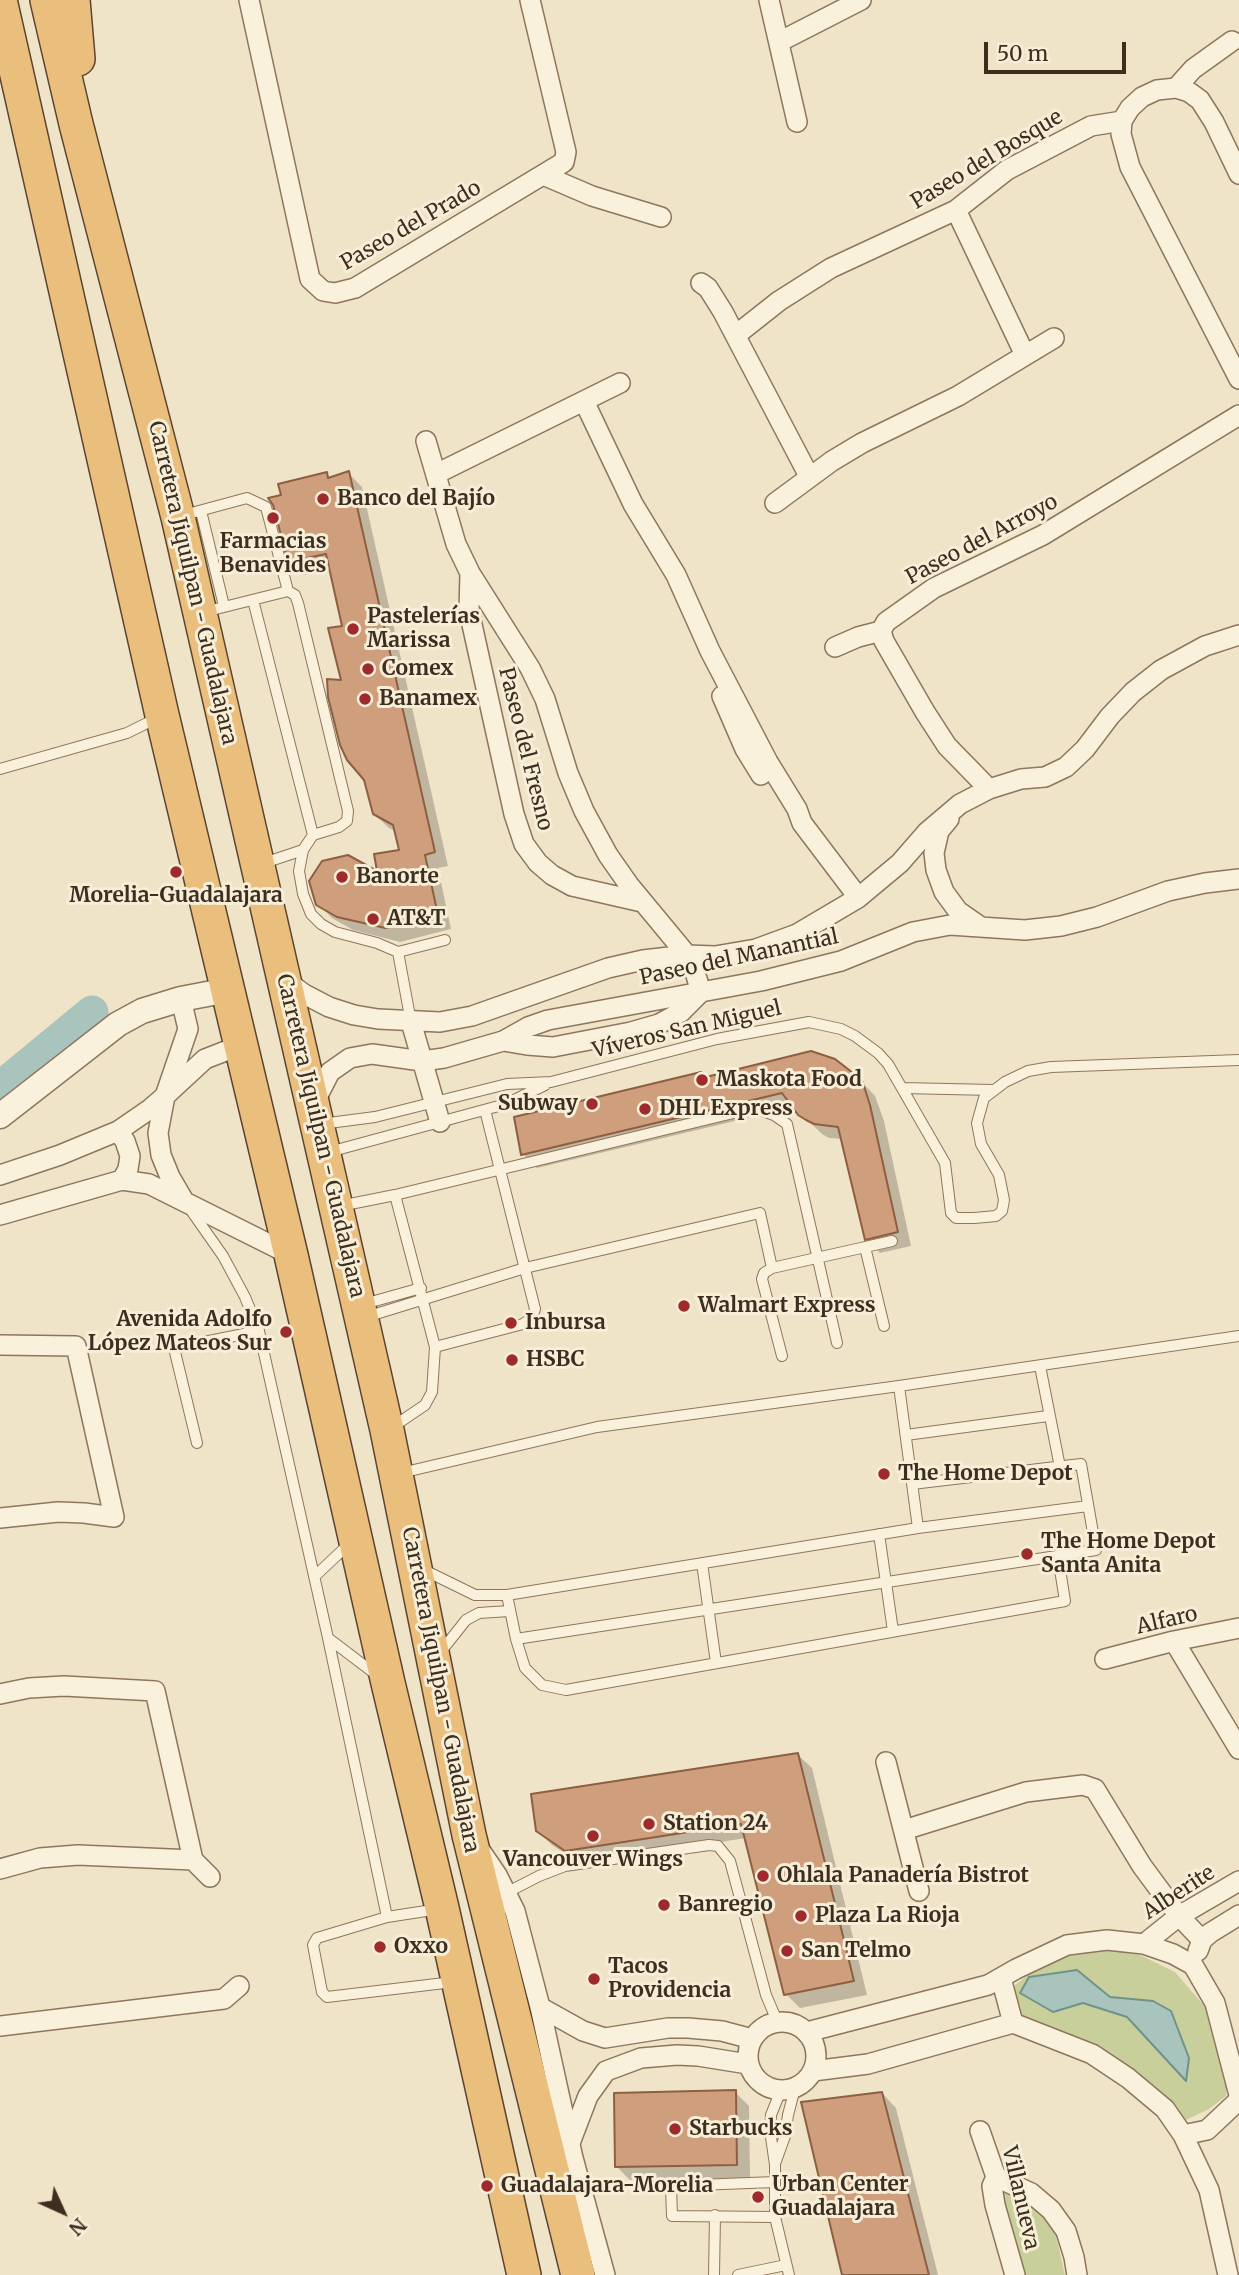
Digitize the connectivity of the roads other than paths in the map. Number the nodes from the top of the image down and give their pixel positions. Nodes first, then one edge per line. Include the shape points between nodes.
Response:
1 (0, 0) edge
2 (47, 0) edge
3 (73, 0) edge
4 (250, 0) edge
5 (530, 0) edge
6 (769, 0) edge
7 (861, 0) edge
8 (1232, 41) dead end
9 (779, 42) junction
10 (1177, 88) junction
11 (1122, 121) junction
12 (797, 122) dead end
13 (76, 124) junction
14 (1239, 174) edge
15 (543, 175) junction
16 (956, 210) junction
17 (661, 217) dead end
18 (701, 283) dead end
19 (736, 335) junction
20 (1054, 338) dead end
21 (1025, 355) junction
22 (1239, 379) edge
23 (620, 383) dead end
24 (584, 401) junction
25 (1239, 415) edge
26 (426, 441) dead end
27 (436, 474) junction
28 (809, 476) junction
29 (775, 503) dead end
30 (190, 514) junction
31 (470, 573) junction
32 (288, 591) junction
33 (253, 600) junction
34 (212, 610) junction
35 (881, 631) junction
36 (1239, 635) edge
37 (835, 647) dead end
38 (162, 715) junction
39 (0, 769) edge
40 (989, 789) junction
41 (960, 804) junction
42 (313, 835) junction
43 (303, 850) junction
44 (258, 865) junction
45 (1239, 878) edge
46 (858, 897) junction
47 (642, 902) junction
48 (983, 928) junction
49 (445, 940) dead end
50 (398, 952) junction
51 (687, 955) junction
52 (285, 980) junction
53 (229, 990) junction
54 (701, 992) junction
55 (181, 999) junction
56 (411, 1022) junction
57 (503, 1041) junction
58 (242, 1045) junction
59 (422, 1060) junction
60 (1239, 1060) edge
61 (551, 1082) junction
62 (902, 1088) junction
63 (993, 1090) junction
64 (164, 1096) junction
65 (435, 1101) junction
66 (485, 1110) junction
67 (0, 1116) edge
68 (440, 1122) junction
69 (318, 1128) junction
70 (118, 1131) junction
71 (501, 1169) junction
72 (0, 1175) edge
73 (122, 1180) junction
74 (395, 1195) junction
75 (184, 1202) junction
76 (336, 1207) junction
77 (0, 1215) edge
78 (892, 1241) dead end
79 (865, 1247) junction
80 (291, 1255) junction
81 (818, 1258) junction
82 (525, 1268) junction
83 (772, 1268) junction
84 (421, 1288) junction
85 (424, 1300) junction
86 (360, 1312) junction
87 (884, 1326) dead end
88 (260, 1331) junction
89 (1239, 1336) edge
90 (837, 1343) dead end
91 (0, 1345) edge
92 (435, 1347) junction
93 (782, 1356) dead end
94 (1040, 1366) junction
95 (899, 1387) junction
96 (1048, 1416) junction
97 (387, 1430) junction
98 (906, 1435) junction
99 (197, 1443) dead end
100 (1060, 1467) junction
101 (396, 1474) junction
102 (912, 1484) junction
103 (1088, 1506) junction
104 (0, 1518) edge
105 (918, 1528) junction
106 (879, 1534) junction
107 (354, 1538) junction
108 (1058, 1557) junction
109 (702, 1563) junction
110 (416, 1567) junction
111 (315, 1576) junction
112 (887, 1583) junction
113 (507, 1595) junction
114 (707, 1609) junction
115 (509, 1611) junction
116 (1239, 1628) edge
117 (893, 1631) junction
118 (328, 1638) junction
119 (516, 1639) junction
120 (1174, 1641) junction
121 (1105, 1659) dead end
122 (434, 1660) junction
123 (716, 1663) junction
124 (388, 1683) junction
125 (0, 1694) edge
126 (1239, 1749) edge
127 (887, 1762) dead end
128 (904, 1830) junction
129 (193, 1860) junction
130 (0, 1869) edge
131 (211, 1877) dead end
132 (1239, 1881) edge
133 (919, 1891) dead end
134 (496, 1899) junction
135 (442, 1908) junction
136 (1239, 1915) edge
137 (1178, 1916) junction
138 (387, 1917) junction
139 (1202, 1940) junction
140 (1144, 1944) junction
141 (1193, 1965) junction
142 (1001, 1978) junction
143 (459, 1981) junction
144 (239, 1986) dead end
145 (540, 2007) junction
146 (777, 2021) junction
147 (1013, 2023) junction
148 (0, 2026) edge
149 (688, 2028) junction
150 (807, 2032) junction
151 (752, 2039) junction
152 (687, 2055) junction
153 (748, 2064) junction
154 (813, 2071) junction
155 (788, 2089) junction
156 (1239, 2097) edge
157 (980, 2131) dead end
158 (1183, 2135) junction
159 (570, 2144) junction
160 (775, 2165) junction
161 (996, 2177) junction
162 (775, 2182) junction
163 (715, 2215) junction
164 (775, 2217) junction
165 (788, 2270) edge
166 (524, 2275) edge
167 (578, 2275) edge
168 (605, 2275) edge
169 (714, 2275) edge
170 (738, 2275) edge
171 (1015, 2275) edge
172 (1077, 2275) edge
173 (1228, 2275) edge

1 - 38 highway, Carretera Jiquilpan - Guadalajara
2 - 13 highway, Carretera Jiquilpan - Guadalajara
3 - 13 highway via 80,90
4 - 15 street, Paseo del Prado via 310,279 323,291 355,288
5 - 15 street, Paseo del Prado via 566,152 564,162
6 - 9 street
7 - 9 street
8 - 10 street
9 - 12 street
10 - 11 street via 1142,97
10 - 14 street via 1200,100
11 - 16 street, Paseo del Bosque via 1091,126 1042,150 1007,170
11 - 22 street via 1130,167
13 - 30 highway, Carretera Jiquilpan - Guadalajara
15 - 17 street
16 - 19 street, Paseo del Bosque via 831,268
16 - 21 street
18 - 19 street
19 - 28 street
20 - 21 street
21 - 28 street
23 - 24 street
24 - 27 street
24 - 46 street via 633,504 676,575 710,651 726,709 745,749 789,816 802,823
25 - 35 street, Paseo del Arroyo via 1043,535 934,589 886,622
26 - 27 street, Paseo del Fresno
27 - 31 street, Paseo del Fresno via 456,544
28 - 29 street
30 - 32 lane via 247,498 266,507
30 - 34 highway, Carretera Jiquilpan - Guadalajara
31 - 47 street, Paseo del Fresno via 545,699 584,811
31 - 47 street, Paseo del Fresno via 469,611 524,844 538,863 572,886
32 - 33 lane
32 - 42 lane via 298,603 348,811 347,821 339,827
33 - 34 lane
33 - 42 lane
34 - 44 highway, Carretera Jiquilpan - Guadalajara
35 - 37 street
35 - 40 street via 947,746
36 - 40 street, Paseo del Manantial via 1205,646 1161,670 1133,692 1066,767 1045,777
38 - 39 lane via 127,733
38 - 53 highway, Carretera Jiquilpan - Guadalajara
40 - 41 street, Paseo del Manantial
41 - 46 street, Paseo del Manantial
41 - 48 street via 939,831 936,870 958,911
42 - 43 lane
43 - 44 lane
43 - 50 lane via 299,871 311,914 335,932
44 - 52 highway, Carretera Jiquilpan - Guadalajara
45 - 48 street, Paseo del Manantial via 1168,891 1061,926
46 - 51 street, Paseo del Manantial via 797,934 756,949
47 - 51 street, Paseo del Fresno
48 - 54 street, Paseo del Manantial via 950,925 913,932 841,961
49 - 50 lane
50 - 56 lane
51 - 54 street, Paseo del Fresno
51 - 56 street, Paseo del Manantial via 608,968 458,1020
52 - 56 street, Paseo del Manantial via 329,1007
52 - 69 highway, Carretera Jiquilpan - Guadalajara
53 - 55 street
53 - 58 highway, Carretera Jiquilpan - Guadalajara
54 - 57 street, Paseo del Manantial via 548,1020
54 - 57 street via 681,1012 631,1032 553,1047
55 - 64 street via 188,1030
55 - 67 street via 118,1024
56 - 59 street
57 - 59 street, Paseo del Manantial via 472,1052
58 - 64 street via 205,1059
58 - 80 highway, Carretera Jiquilpan - Guadalajara
59 - 65 street
59 - 69 street, Paseo del Manantial via 372,1054 350,1058 330,1072
60 - 63 lane via 1051,1067 1016,1076
61 - 62 lane, Víveros San Miguel via 717,1039 809,1022 841,1029 866,1044 888,1064
61 - 65 lane, Víveros San Miguel via 507,1084
61 - 66 lane, Víveros San Miguel
62 - 63 lane
62 - 63 lane, Víveros San Miguel via 945,1163 950,1209 958,1218 996,1216 1002,1211 999,1175 977,1135 979,1110
64 - 70 street
64 - 75 street via 158,1133 161,1155
65 - 68 street
65 - 69 lane, Víveros San Miguel
66 - 68 lane, Víveros San Miguel
66 - 71 lane
68 - 69 lane, Víveros San Miguel
69 - 76 highway, Carretera Jiquilpan - Guadalajara
70 - 72 street
70 - 73 street via 130,1156
71 - 74 lane
71 - 81 lane via 754,1108 787,1124
71 - 82 lane
73 - 75 street via 149,1184
73 - 77 street
74 - 76 lane
74 - 84 lane
75 - 80 street
75 - 88 lane via 223,1256
76 - 86 highway, Carretera Jiquilpan - Guadalajara
78 - 79 lane
79 - 81 lane
79 - 87 lane
80 - 107 highway, Carretera Jiquilpan - Guadalajara
81 - 83 lane
81 - 90 lane
82 - 83 lane via 760,1213
82 - 85 lane
82 - 92 lane via 535,1309 532,1318
83 - 93 lane via 762,1279
84 - 85 lane
84 - 86 lane
85 - 86 lane
85 - 92 lane
86 - 97 highway, Carretera Jiquilpan - Guadalajara
88 - 99 lane via 174,1348
88 - 111 lane
89 - 94 lane
91 - 104 street via 76,1346 114,1517 58,1512
92 - 97 lane via 432,1392 425,1405
94 - 95 lane
94 - 96 lane
95 - 98 lane
95 - 101 lane via 597,1427
96 - 98 lane
96 - 100 lane
97 - 101 highway, Carretera Jiquilpan - Guadalajara
98 - 102 lane
100 - 102 lane
100 - 103 lane via 1080,1464
101 - 110 highway, Carretera Jiquilpan - Guadalajara
102 - 105 lane
103 - 105 lane
103 - 108 lane via 1096,1550
105 - 106 lane
106 - 109 lane
106 - 112 lane
107 - 111 lane
107 - 124 highway, Carretera Jiquilpan - Guadalajara
108 - 112 lane
108 - 117 lane via 1065,1601
109 - 113 lane
109 - 114 lane
110 - 113 lane via 475,1595
110 - 122 highway, Carretera Jiquilpan - Guadalajara
111 - 118 lane
112 - 114 lane
112 - 117 lane
113 - 115 lane
114 - 119 lane
114 - 123 lane
115 - 119 lane
115 - 122 lane via 479,1613 466,1620
116 - 120 street, Alfaro
117 - 123 lane
118 - 124 lane
118 - 138 lane
119 - 123 lane via 525,1668 542,1685 566,1690
120 - 121 street, Alfaro
120 - 126 street
122 - 134 highway, Carretera Jiquilpan - Guadalajara via 469,1835
124 - 135 highway, Carretera Jiquilpan - Guadalajara
125 - 129 street via 64,1686 161,1685
127 - 128 street
128 - 133 street
128 - 137 street via 1026,1791 1083,1785 1095,1789
129 - 130 street via 78,1855 40,1858
129 - 131 street
132 - 137 street, Alberite
134 - 145 street via 515,1911
134 - 146 lane via 565,1866 718,1846 730,1861
134 - 167 highway, Carretera Jiquilpan - Guadalajara
135 - 138 lane
135 - 143 highway, Carretera Jiquilpan - Guadalajara
136 - 139 street
137 - 139 street
137 - 140 street, Alberite
138 - 143 lane via 317,1938 313,1945 322,1992 327,1997
139 - 141 street
140 - 141 street
140 - 142 street via 1107,1940 1067,1945
141 - 156 street via 1215,2003
142 - 147 street
142 - 150 street
143 - 166 highway, Carretera Jiquilpan - Guadalajara
144 - 148 street via 224,1999
145 - 149 street via 605,2038
145 - 159 street
146 - 150 street
146 - 151 street via 758,2030
147 - 154 street via 868,2064
147 - 158 street via 1092,2054 1165,2109
149 - 151 street
149 - 152 street
150 - 154 street via 816,2050
151 - 153 street
152 - 153 street
152 - 159 street via 641,2058 606,2071 588,2096
153 - 155 street via 760,2083
154 - 155 street via 802,2084
155 - 160 lane via 785,2136
155 - 160 lane via 771,2115
156 - 158 street via 1207,2130
157 - 161 street, Villanueva
158 - 173 street via 1209,2190
159 - 168 street
160 - 162 lane
161 - 171 street, Villanueva via 992,2186
161 - 172 street via 1031,2193 1051,2210 1066,2231
162 - 163 lane via 671,2186 672,2216
162 - 164 lane
163 - 164 lane
163 - 169 lane
164 - 165 lane
165 - 170 lane

